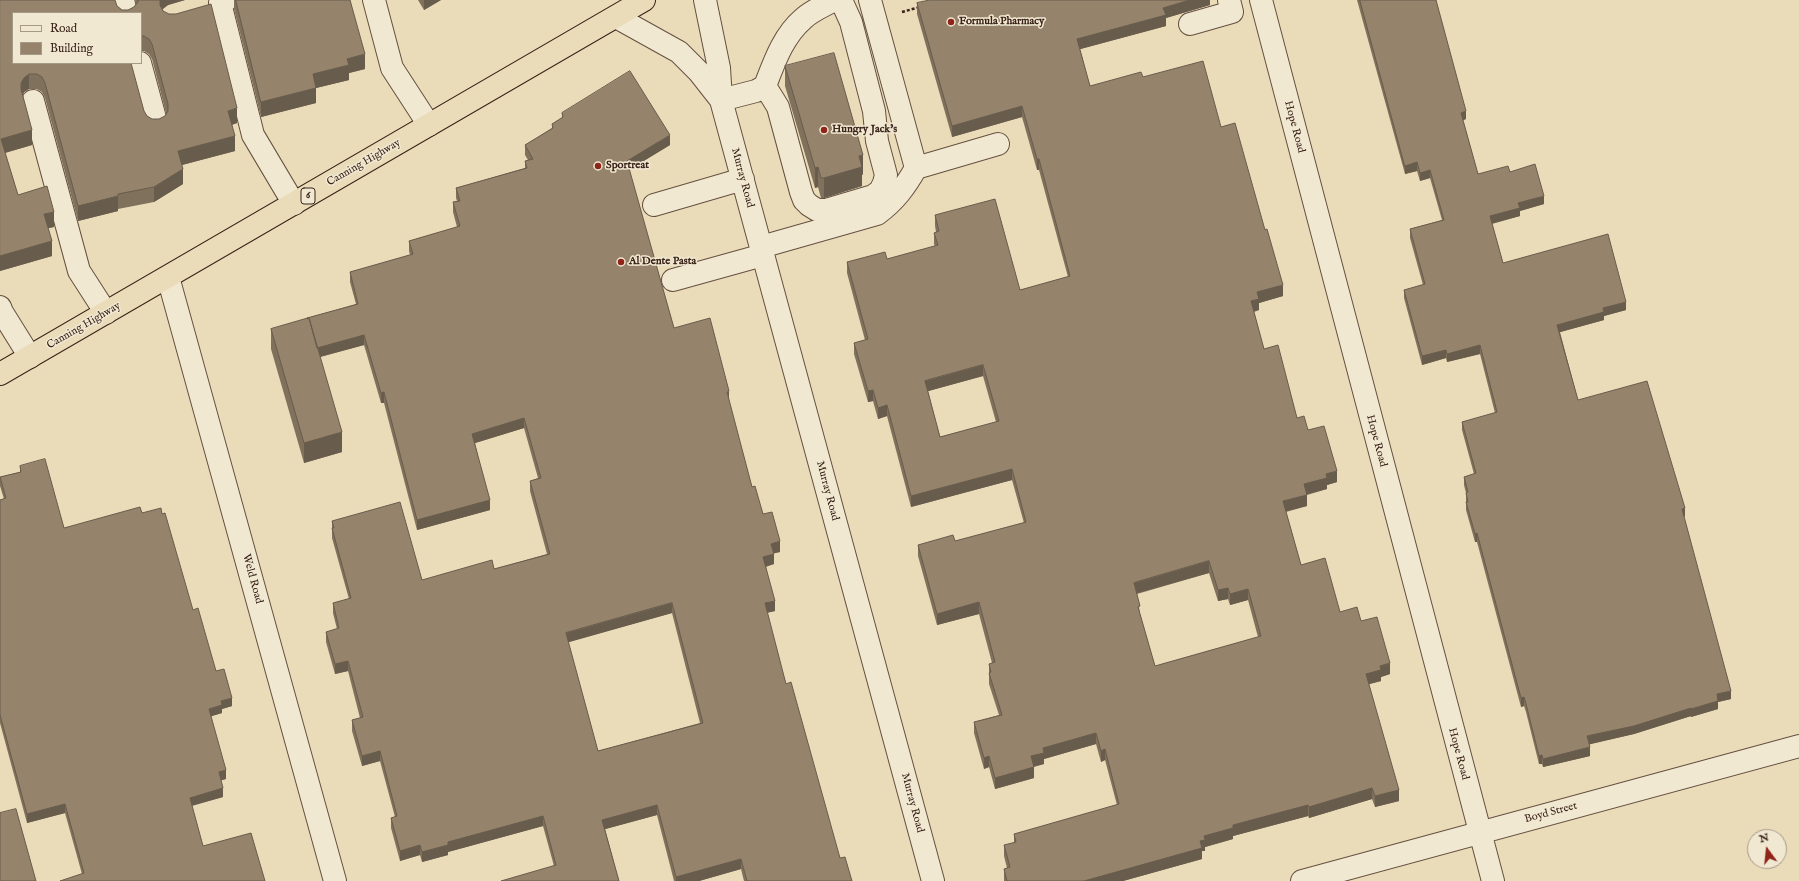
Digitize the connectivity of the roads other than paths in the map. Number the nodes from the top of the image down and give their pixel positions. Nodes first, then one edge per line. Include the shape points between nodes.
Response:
1 (123, 0) edge
2 (374, 0) edge
3 (644, 0) edge
4 (705, 0) edge
5 (834, 0) edge
6 (841, 0) edge
7 (870, 0) edge
8 (1229, 0) edge
9 (1261, 0) edge
10 (223, 2) edge
11 (199, 9) edge
12 (126, 12) edge
13 (616, 17) junction
14 (1190, 24) dead end
15 (140, 64) edge
16 (766, 86) junction
17 (721, 100) junction
18 (33, 101) dead end
19 (156, 122) edge
20 (429, 125) junction
21 (998, 144) dead end
22 (916, 168) junction
23 (742, 179) junction
24 (294, 204) junction
25 (654, 205) dead end
26 (762, 251) junction
27 (168, 277) junction
28 (673, 280) dead end
29 (0, 307) edge
30 (106, 313) junction
31 (30, 357) junction
32 (0, 374) edge
33 (1799, 746) edge
34 (1479, 833) junction
35 (335, 881) edge
36 (933, 881) edge
37 (1302, 881) edge
38 (1492, 881) edge

1 - 12 street
2 - 20 street via 392,68
3 - 13 highway, Canning Highway / 6
4 - 17 street, Murray Road via 719,68
5 - 16 street via 803,18 792,30
6 - 16 street via 851,22 874,111 877,141 886,175 880,191 873,196 826,210 818,210 809,205 801,192 778,107
7 - 22 street
8 - 14 street via 1232,12
9 - 34 street, Hope Road
10 - 11 street
10 - 24 street via 253,135
13 - 17 street, Murray Road via 679,52
13 - 20 highway, Canning Highway / 6
15 - 19 street
16 - 17 street
17 - 23 street, Murray Road
18 - 30 street via 80,271
20 - 24 highway, Canning Highway / 6
21 - 22 street
22 - 26 street via 902,192 877,214
23 - 25 street
23 - 26 street, Murray Road
24 - 27 highway, Canning Highway / 6
26 - 28 street
26 - 36 street, Murray Road
27 - 30 highway, Canning Highway / 6
27 - 35 street, Weld Road
29 - 31 street
30 - 31 highway, Canning Highway / 6
31 - 32 highway, Canning Highway / 6
33 - 34 street, Boyd Street
34 - 37 street, Boyd Street
34 - 38 street, Hope Road

